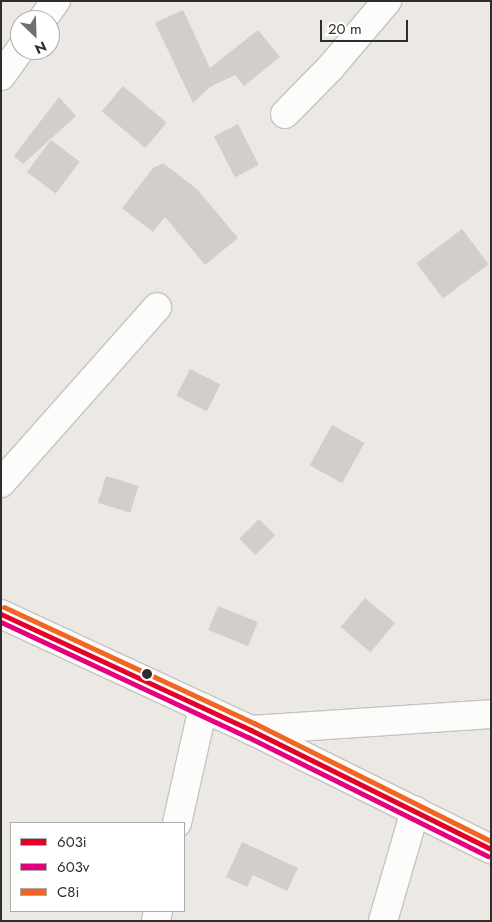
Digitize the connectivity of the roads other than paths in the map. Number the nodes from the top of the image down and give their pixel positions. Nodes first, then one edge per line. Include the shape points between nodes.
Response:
1 (387, 1) edge
2 (13, 60) edge
3 (1, 76) edge
4 (285, 114) dead end
5 (157, 307) dead end
6 (1, 483) edge
7 (1, 614) edge
8 (203, 708) junction
9 (491, 714) edge
10 (251, 730) junction
11 (415, 811) junction
12 (177, 822) edge
13 (491, 849) edge
14 (383, 921) edge

1 - 4 street via 332,68
2 - 3 street
5 - 6 street
7 - 8 street
8 - 10 street
8 - 12 street
9 - 10 street
10 - 11 street
11 - 13 street
11 - 14 street

